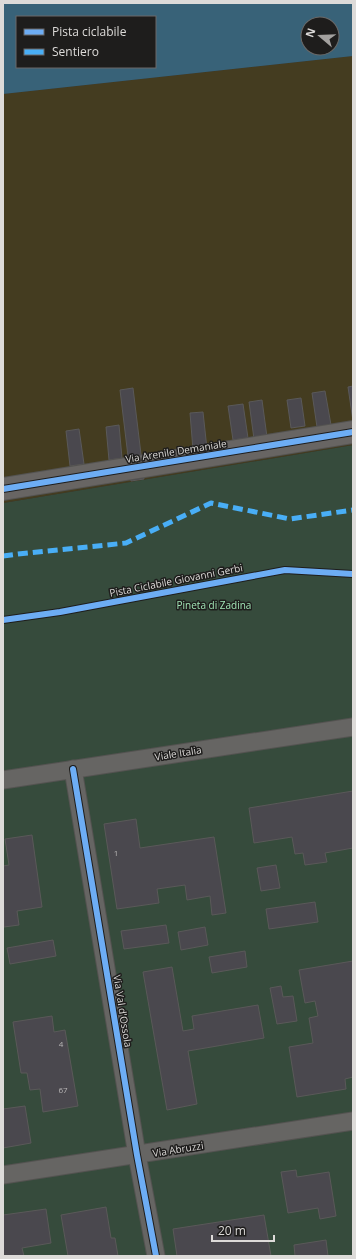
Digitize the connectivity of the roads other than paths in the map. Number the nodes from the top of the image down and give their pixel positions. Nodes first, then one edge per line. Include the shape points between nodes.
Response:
1 (353, 432) edge
2 (3, 489) edge
3 (353, 727) edge
4 (73, 769) junction
5 (3, 780) edge
6 (353, 1121) edge
7 (137, 1155) junction
8 (3, 1175) edge
9 (156, 1256) edge

1 - 2 street, Via Arenile Demaniale
3 - 4 street, Viale Italia
4 - 5 street, Viale Italia
4 - 7 street, Via Val d'Ossola
6 - 7 street, Via Abruzzi
7 - 8 street, Via Abruzzi
7 - 9 street, Via Val d'Ossola

